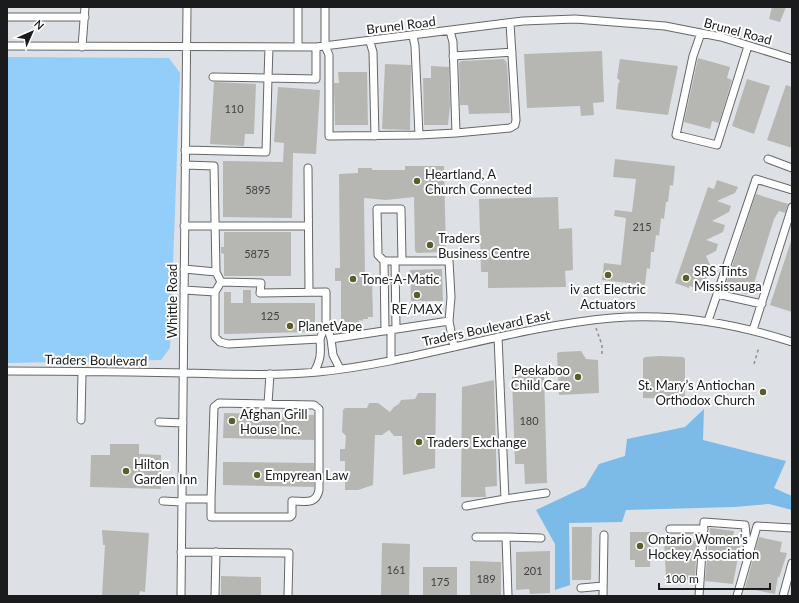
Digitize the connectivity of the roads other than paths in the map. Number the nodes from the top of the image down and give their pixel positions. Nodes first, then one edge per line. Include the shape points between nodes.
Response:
1 (85, 7) edge
2 (187, 7) edge
3 (298, 7) edge
4 (325, 7) edge
5 (7, 17) edge
6 (85, 17) junction
7 (510, 23) junction
8 (450, 31) junction
9 (701, 33) junction
10 (413, 36) junction
11 (370, 42) junction
12 (7, 46) edge
13 (325, 46) junction
14 (748, 46) junction
15 (82, 47) junction
16 (187, 47) junction
17 (269, 47) junction
18 (298, 47) junction
19 (316, 47) junction
20 (512, 52) junction
21 (453, 56) junction
22 (792, 59) edge
23 (213, 77) dead end
24 (268, 78) junction
25 (456, 133) junction
26 (419, 135) junction
27 (375, 136) junction
28 (185, 150) junction
29 (768, 160) dead end
30 (185, 165) junction
31 (308, 168) dead end
32 (792, 168) edge
33 (792, 190) edge
34 (792, 207) edge
35 (184, 226) junction
36 (215, 226) junction
37 (308, 226) junction
38 (384, 261) junction
39 (399, 261) junction
40 (184, 269) junction
41 (216, 272) junction
42 (221, 282) junction
43 (184, 290) junction
44 (215, 292) junction
45 (309, 292) junction
46 (717, 294) junction
47 (762, 304) junction
48 (449, 321) junction
49 (708, 321) junction
50 (326, 323) junction
51 (391, 330) junction
52 (754, 330) junction
53 (498, 337) junction
54 (320, 339) junction
55 (331, 339) junction
56 (792, 342) edge
57 (454, 347) junction
58 (391, 360) junction
59 (340, 369) junction
60 (7, 371) edge
61 (82, 372) junction
62 (314, 372) junction
63 (184, 373) junction
64 (270, 374) junction
65 (268, 404) junction
66 (81, 420) dead end
67 (159, 422) dead end
68 (183, 423) junction
69 (546, 493) dead end
70 (211, 499) junction
71 (505, 499) junction
72 (182, 500) junction
73 (163, 501) dead end
74 (466, 506) dead end
75 (792, 528) edge
76 (670, 529) dead end
77 (704, 529) junction
78 (604, 535) dead end
79 (476, 537) dead end
80 (506, 538) junction
81 (541, 538) dead end
82 (181, 552) junction
83 (216, 552) junction
84 (748, 553) junction
85 (792, 563) edge
86 (603, 586) junction
87 (581, 588) dead end
88 (181, 596) edge
89 (215, 596) edge
90 (288, 596) edge
91 (508, 596) edge
92 (603, 596) edge
93 (699, 596) edge
94 (737, 596) edge
95 (783, 596) edge

1 - 6 street
2 - 16 street, Whittle Road
3 - 18 street
4 - 13 street
5 - 6 street
6 - 15 street
7 - 8 street, Brunel Road
7 - 9 street, Brunel Road via 575,19 665,26
7 - 20 street
8 - 10 street, Brunel Road
8 - 21 street
9 - 14 street, Brunel Road
9 - 14 street via 693,56 676,136 717,145
10 - 11 street, Brunel Road
10 - 26 street
11 - 13 street, Brunel Road
11 - 27 street via 373,52
12 - 15 street, Brunel Road
13 - 19 street, Brunel Road
13 - 27 street via 329,55 329,136
14 - 22 street, Brunel Road
15 - 16 street, Brunel Road
16 - 17 street, Brunel Road
16 - 28 street, Whittle Road
17 - 18 street, Brunel Road
17 - 24 street
18 - 19 street, Brunel Road
19 - 24 street via 316,78
20 - 21 street
20 - 25 street via 515,126
21 - 25 street
23 - 24 street
24 - 28 street via 266,152
25 - 26 street
26 - 27 street
28 - 30 street, Whittle Road
29 - 32 street
30 - 35 street, Whittle Road
30 - 36 street via 214,166
31 - 37 street
33 - 46 street via 756,179
34 - 47 street
35 - 36 street
35 - 40 street, Whittle Road
36 - 37 street
36 - 41 street
37 - 45 street
38 - 39 street
38 - 39 street via 378,255 377,210 401,209
38 - 51 street
39 - 48 street via 449,261
39 - 51 street
40 - 41 street
40 - 43 street, Whittle Road
41 - 42 street
42 - 44 street
42 - 45 street via 261,283 260,292
43 - 44 street
43 - 63 street, Whittle Road
44 - 54 street via 215,337 220,342 228,344
45 - 50 street via 326,292
46 - 47 street
46 - 49 street
47 - 52 street
48 - 51 street
48 - 57 street
49 - 52 street, Traders Boulevard East
49 - 53 street, Traders Boulevard East via 642,317 595,320
50 - 54 street
50 - 55 street
51 - 55 street
51 - 58 street
52 - 56 street, Traders Boulevard East
53 - 57 street, Traders Boulevard East
53 - 71 street
54 - 62 street via 320,362
55 - 59 street via 333,355
57 - 58 street, Traders Boulevard East
58 - 59 street, Traders Boulevard East
59 - 62 street, Traders Boulevard East
60 - 61 street, Traders Boulevard
61 - 63 street, Traders Boulevard
61 - 66 street
62 - 64 street, Traders Boulevard East
63 - 64 street, Traders Boulevard East
63 - 68 street, Whittle Road
64 - 65 street
65 - 70 street via 219,403 214,407
65 - 70 street via 314,405 319,409 318,498 312,502 292,501 290,517 211,517
67 - 68 street
68 - 72 street, Whittle Road
69 - 71 street
70 - 72 street
71 - 74 street
72 - 73 street
72 - 82 street, Whittle Road
75 - 84 street via 757,526
76 - 77 street
77 - 84 street via 704,522 744,525
77 - 93 street
78 - 86 street
79 - 80 street
80 - 81 street
80 - 91 street
82 - 83 street
82 - 88 street, Whittle Road
83 - 89 street
83 - 90 street via 289,553
84 - 94 street
85 - 95 street
86 - 87 street
86 - 92 street

